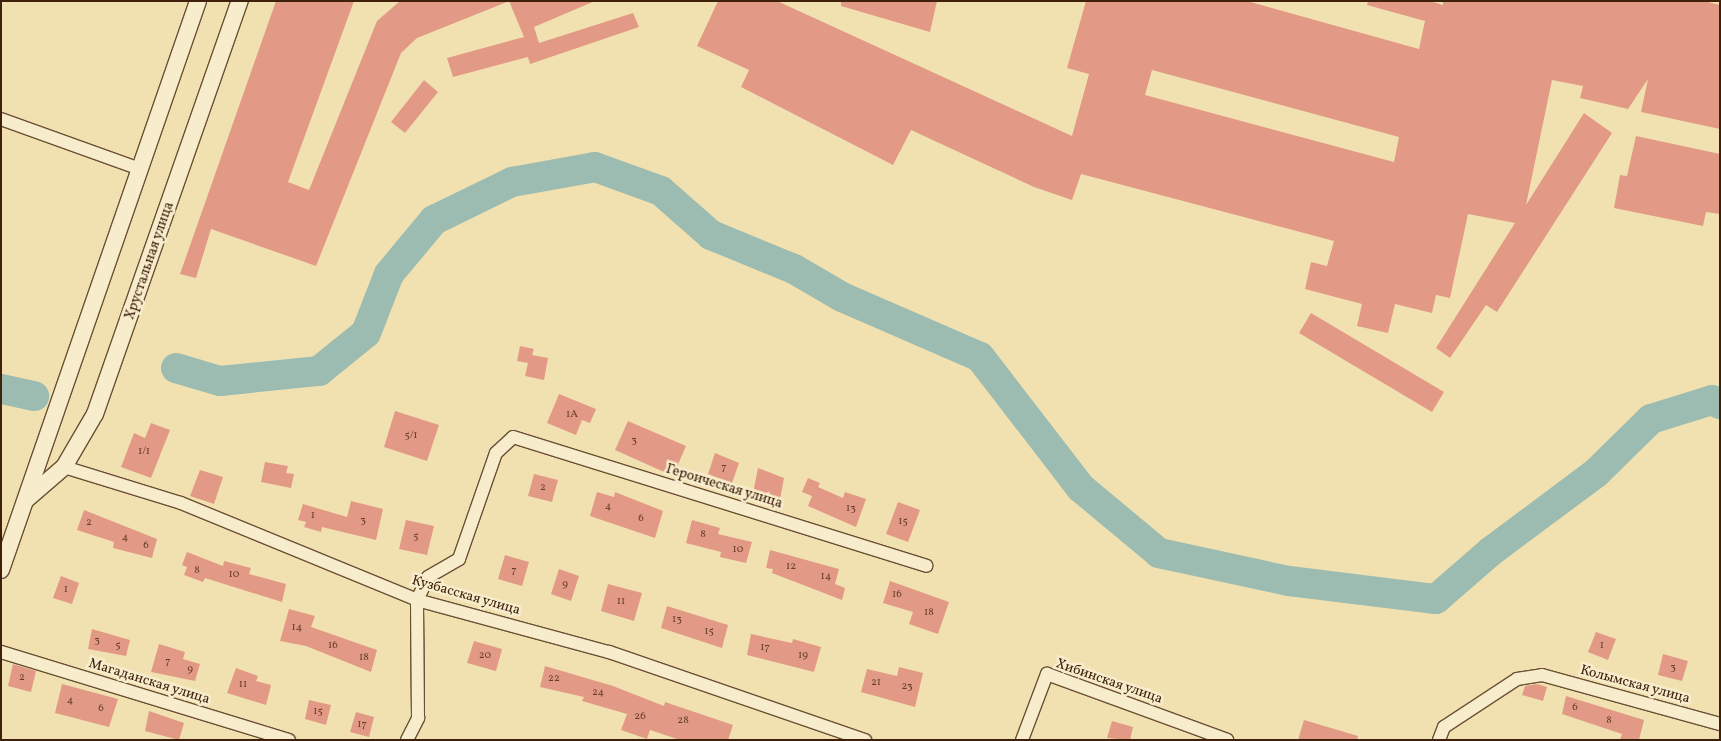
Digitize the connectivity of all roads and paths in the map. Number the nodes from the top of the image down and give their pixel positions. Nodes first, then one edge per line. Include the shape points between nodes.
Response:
1 (198, 1) edge
2 (240, 1) edge
3 (1, 119) edge
4 (140, 169) junction
5 (64, 467) junction
6 (26, 500) junction
7 (926, 566) dead end
8 (1, 570) edge
9 (417, 600) junction
10 (1, 652) edge
11 (1720, 724) edge
12 (289, 740) edge
13 (407, 740) edge
14 (865, 740) edge
15 (1022, 740) edge
16 (1227, 740) edge
17 (1439, 740) edge

1 - 4 street, Хрустальная улица
2 - 5 street, Хрустальная улица via 95,414
3 - 4 street
4 - 6 street, Хрустальная улица
5 - 6 street, Хрустальная улица
5 - 9 street, Кузбасская улица via 181,504
6 - 8 street, Хрустальная улица
7 - 9 street, Героическая улица via 513,437 496,453 459,559 428,577
9 - 13 street via 418,718
9 - 14 street, Кузбасская улица via 609,652
10 - 12 street, Магаданская улица
11 - 17 street, Колымская улица via 1542,675 1517,678 1444,727
15 - 16 street, Хибинская улица via 1047,674

